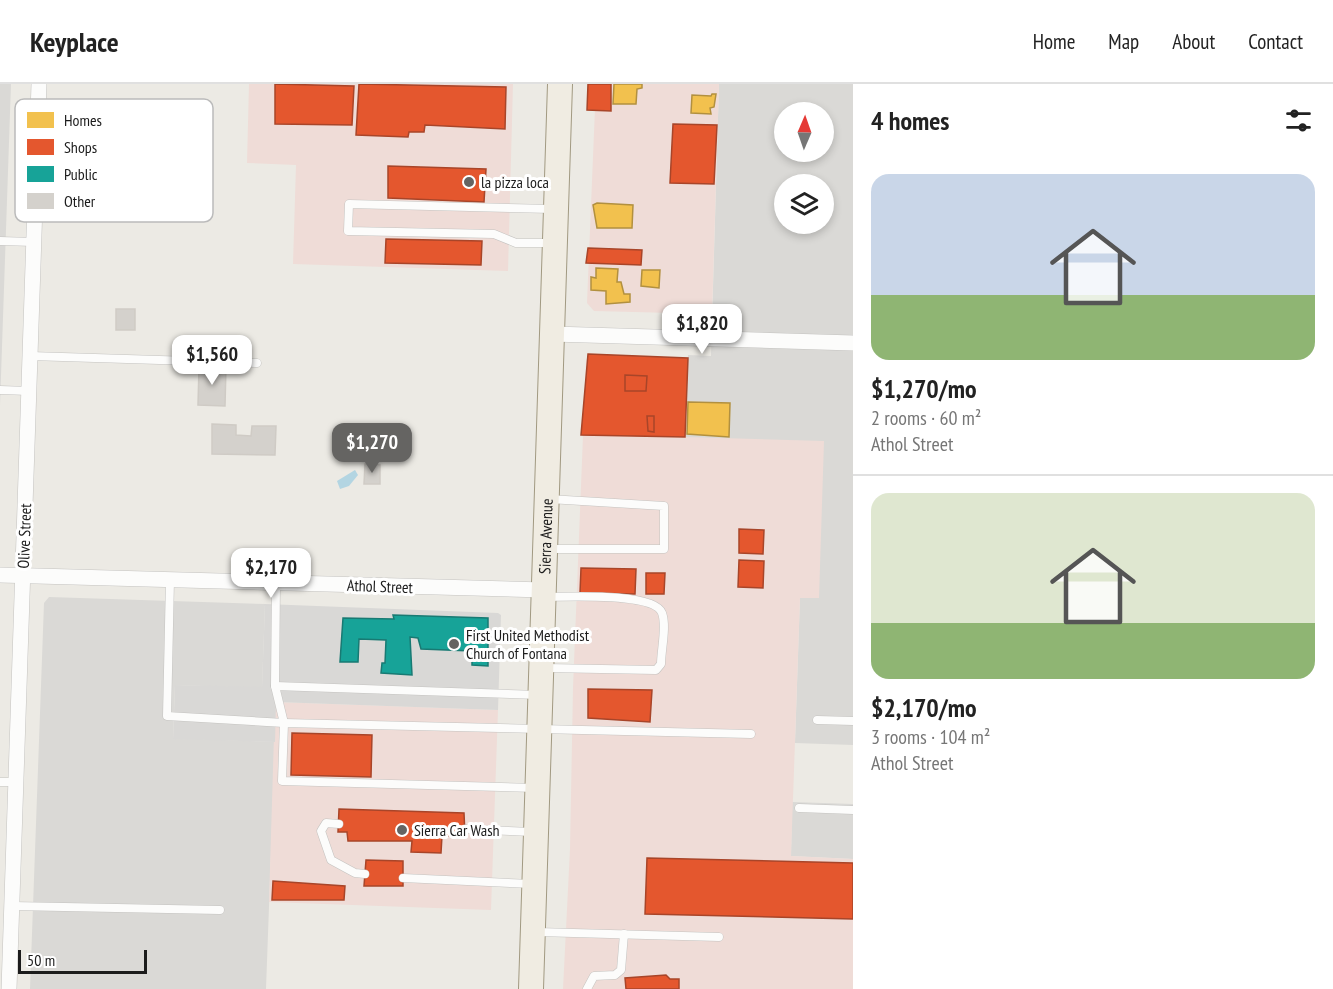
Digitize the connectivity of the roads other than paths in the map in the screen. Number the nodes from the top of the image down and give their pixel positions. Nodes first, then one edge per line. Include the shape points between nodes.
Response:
1 (39, 84) edge
2 (560, 84) edge
3 (39, 99) edge
4 (556, 209) junction
5 (35, 222) edge
6 (0, 241) edge
7 (34, 242) junction
8 (555, 243) junction
9 (552, 334) junction
10 (853, 343) edge
11 (30, 356) junction
12 (257, 363) dead end
13 (0, 390) edge
14 (28, 391) junction
15 (547, 499) junction
16 (545, 549) junction
17 (0, 575) edge
18 (22, 575) junction
19 (170, 580) junction
20 (276, 583) junction
21 (544, 593) junction
22 (541, 668) junction
23 (275, 686) junction
24 (540, 694) junction
25 (817, 720) dead end
26 (853, 721) edge
27 (284, 723) junction
28 (539, 729) junction
29 (751, 734) dead end
30 (0, 782) edge
31 (16, 782) junction
32 (537, 788) junction
33 (799, 808) dead end
34 (853, 810) edge
35 (339, 824) dead end
36 (465, 829) dead end
37 (536, 832) junction
38 (365, 874) dead end
39 (403, 878) dead end
40 (534, 885) junction
41 (12, 906) junction
42 (220, 910) dead end
43 (532, 931) junction
44 (624, 934) junction
45 (719, 937) dead end
46 (9, 989) edge
47 (531, 989) edge
48 (587, 989) edge

1 - 3 street, Olive Street
2 - 4 main road, Sierra Avenue
4 - 8 main road, Sierra Avenue
4 - 8 lane via 349,204 348,231 494,234 516,243
5 - 7 street, Olive Street
6 - 7 lane
7 - 11 street, Olive Street
8 - 9 main road, Sierra Avenue
9 - 10 street
9 - 15 main road, Sierra Avenue
11 - 12 lane
11 - 14 street, Olive Street
13 - 14 lane
14 - 18 street, Olive Street
15 - 16 main road, Sierra Avenue
15 - 16 lane via 664,506 664,549
16 - 21 main road, Sierra Avenue
17 - 18 street, Athol Street
18 - 19 street, Athol Street
18 - 31 street, Olive Street
19 - 20 street, Athol Street
19 - 27 lane via 167,716
20 - 21 street, Athol Street
20 - 23 lane
21 - 22 main road, Sierra Avenue
21 - 22 lane via 646,601 661,612 661,664 656,670
22 - 24 main road, Sierra Avenue
23 - 24 lane
23 - 27 lane
24 - 28 main road, Sierra Avenue
25 - 26 lane
27 - 28 lane
27 - 32 lane via 282,781
28 - 29 lane
28 - 32 main road, Sierra Avenue
30 - 31 lane
31 - 41 street, Olive Street
32 - 37 main road, Sierra Avenue
33 - 34 lane
35 - 38 lane via 326,823 321,831 331,860
36 - 37 lane
37 - 40 main road, Sierra Avenue
39 - 40 lane
40 - 43 main road, Sierra Avenue
41 - 42 lane
41 - 46 street, Olive Street
43 - 44 lane
43 - 47 main road, Sierra Avenue
44 - 45 lane
44 - 48 lane via 621,970 615,975 594,976

